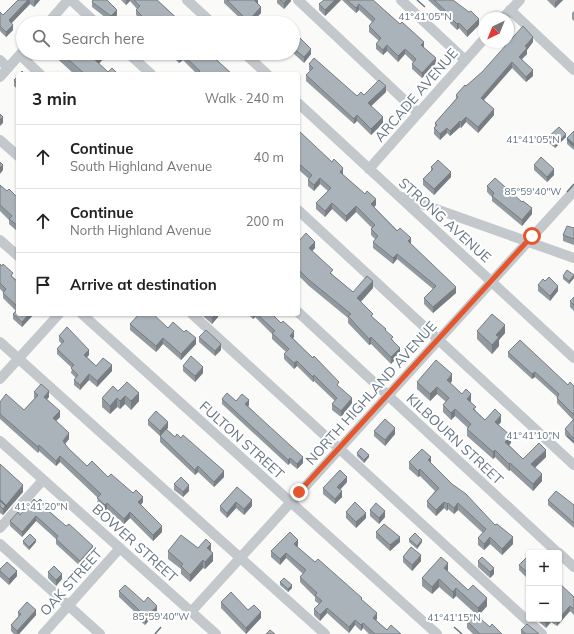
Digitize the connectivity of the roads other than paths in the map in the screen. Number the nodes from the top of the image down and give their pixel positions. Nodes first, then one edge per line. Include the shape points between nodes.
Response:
1 (187, 0) edge
2 (298, 0) edge
3 (401, 0) edge
4 (520, 0) edge
5 (64, 2) edge
6 (510, 10) joint
7 (53, 16) edge
8 (85, 16) edge
9 (204, 16) edge
10 (478, 46) edge
11 (16, 59) edge
12 (0, 60) edge
13 (27, 60) edge
14 (136, 60) edge
15 (252, 60) edge
16 (465, 60) junction
17 (8, 68) junction
18 (574, 70) edge
19 (38, 72) edge
20 (149, 72) edge
21 (265, 72) edge
22 (0, 77) edge
23 (300, 105) edge
24 (418, 113) junction
25 (0, 140) edge
26 (16, 154) edge
27 (369, 169) junction
28 (574, 190) edge
29 (398, 196) junction
30 (300, 212) edge
31 (0, 240) edge
32 (528, 241) junction
33 (16, 254) edge
34 (574, 258) edge
35 (492, 281) junction
36 (300, 314) edge
37 (57, 316) edge
38 (84, 316) edge
39 (194, 316) edge
40 (439, 340) junction
41 (0, 342) edge
42 (574, 358) edge
43 (18, 359) junction
44 (0, 379) edge
45 (388, 396) junction
46 (0, 441) edge
47 (339, 449) junction
48 (574, 465) edge
49 (43, 480) junction
50 (290, 502) junction
51 (0, 528) edge
52 (0, 544) edge
53 (120, 548) junction
54 (556, 550) edge
55 (562, 556) edge
56 (241, 558) junction
57 (574, 567) edge
58 (69, 606) junction
59 (191, 612) junction
60 (43, 634) edge
61 (100, 634) edge
62 (216, 634) edge
63 (325, 634) edge
64 (437, 634) edge
65 (542, 634) edge

1 - 9 street
2 - 24 street
3 - 16 street
4 - 6 street
5 - 7 street
5 - 8 street
6 - 18 street
10 - 16 street, ARCADE AVENUE
11 - 17 street
12 - 17 street
13 - 19 street
14 - 20 street
15 - 21 street
16 - 24 street, ARCADE AVENUE
17 - 22 street
23 - 27 street, STRONG AVENUE
24 - 27 street, ARCADE AVENUE
25 - 26 street
27 - 29 street, STRONG AVENUE
28 - 32 street, NORTH HIGHLAND AVENUE
29 - 32 street
29 - 35 street, STRONG AVENUE
30 - 40 street
31 - 33 street
32 - 34 street
32 - 35 street, NORTH HIGHLAND AVENUE
35 - 40 street, NORTH HIGHLAND AVENUE
35 - 42 street, STRONG AVENUE
36 - 45 street, KILBOURN STREET
37 - 43 street
38 - 50 street, FULTON STREET
39 - 47 street
40 - 45 street, NORTH HIGHLAND AVENUE
40 - 48 street
41 - 43 street
43 - 44 street
43 - 56 street
45 - 47 street, NORTH HIGHLAND AVENUE
45 - 54 street, KILBOURN STREET
46 - 49 street, BOWER STREET
47 - 50 street, NORTH HIGHLAND AVENUE
47 - 65 street
49 - 51 street
49 - 53 street, BOWER STREET
50 - 56 street, NORTH HIGHLAND AVENUE
50 - 64 street, FULTON STREET
52 - 58 street
53 - 58 street, OAK STREET
53 - 59 street, BOWER STREET
55 - 57 street, KILBOURN STREET
56 - 59 street, NORTH HIGHLAND AVENUE
56 - 63 street
58 - 60 street, OAK STREET
58 - 61 street
59 - 62 street, BOWER STREET

